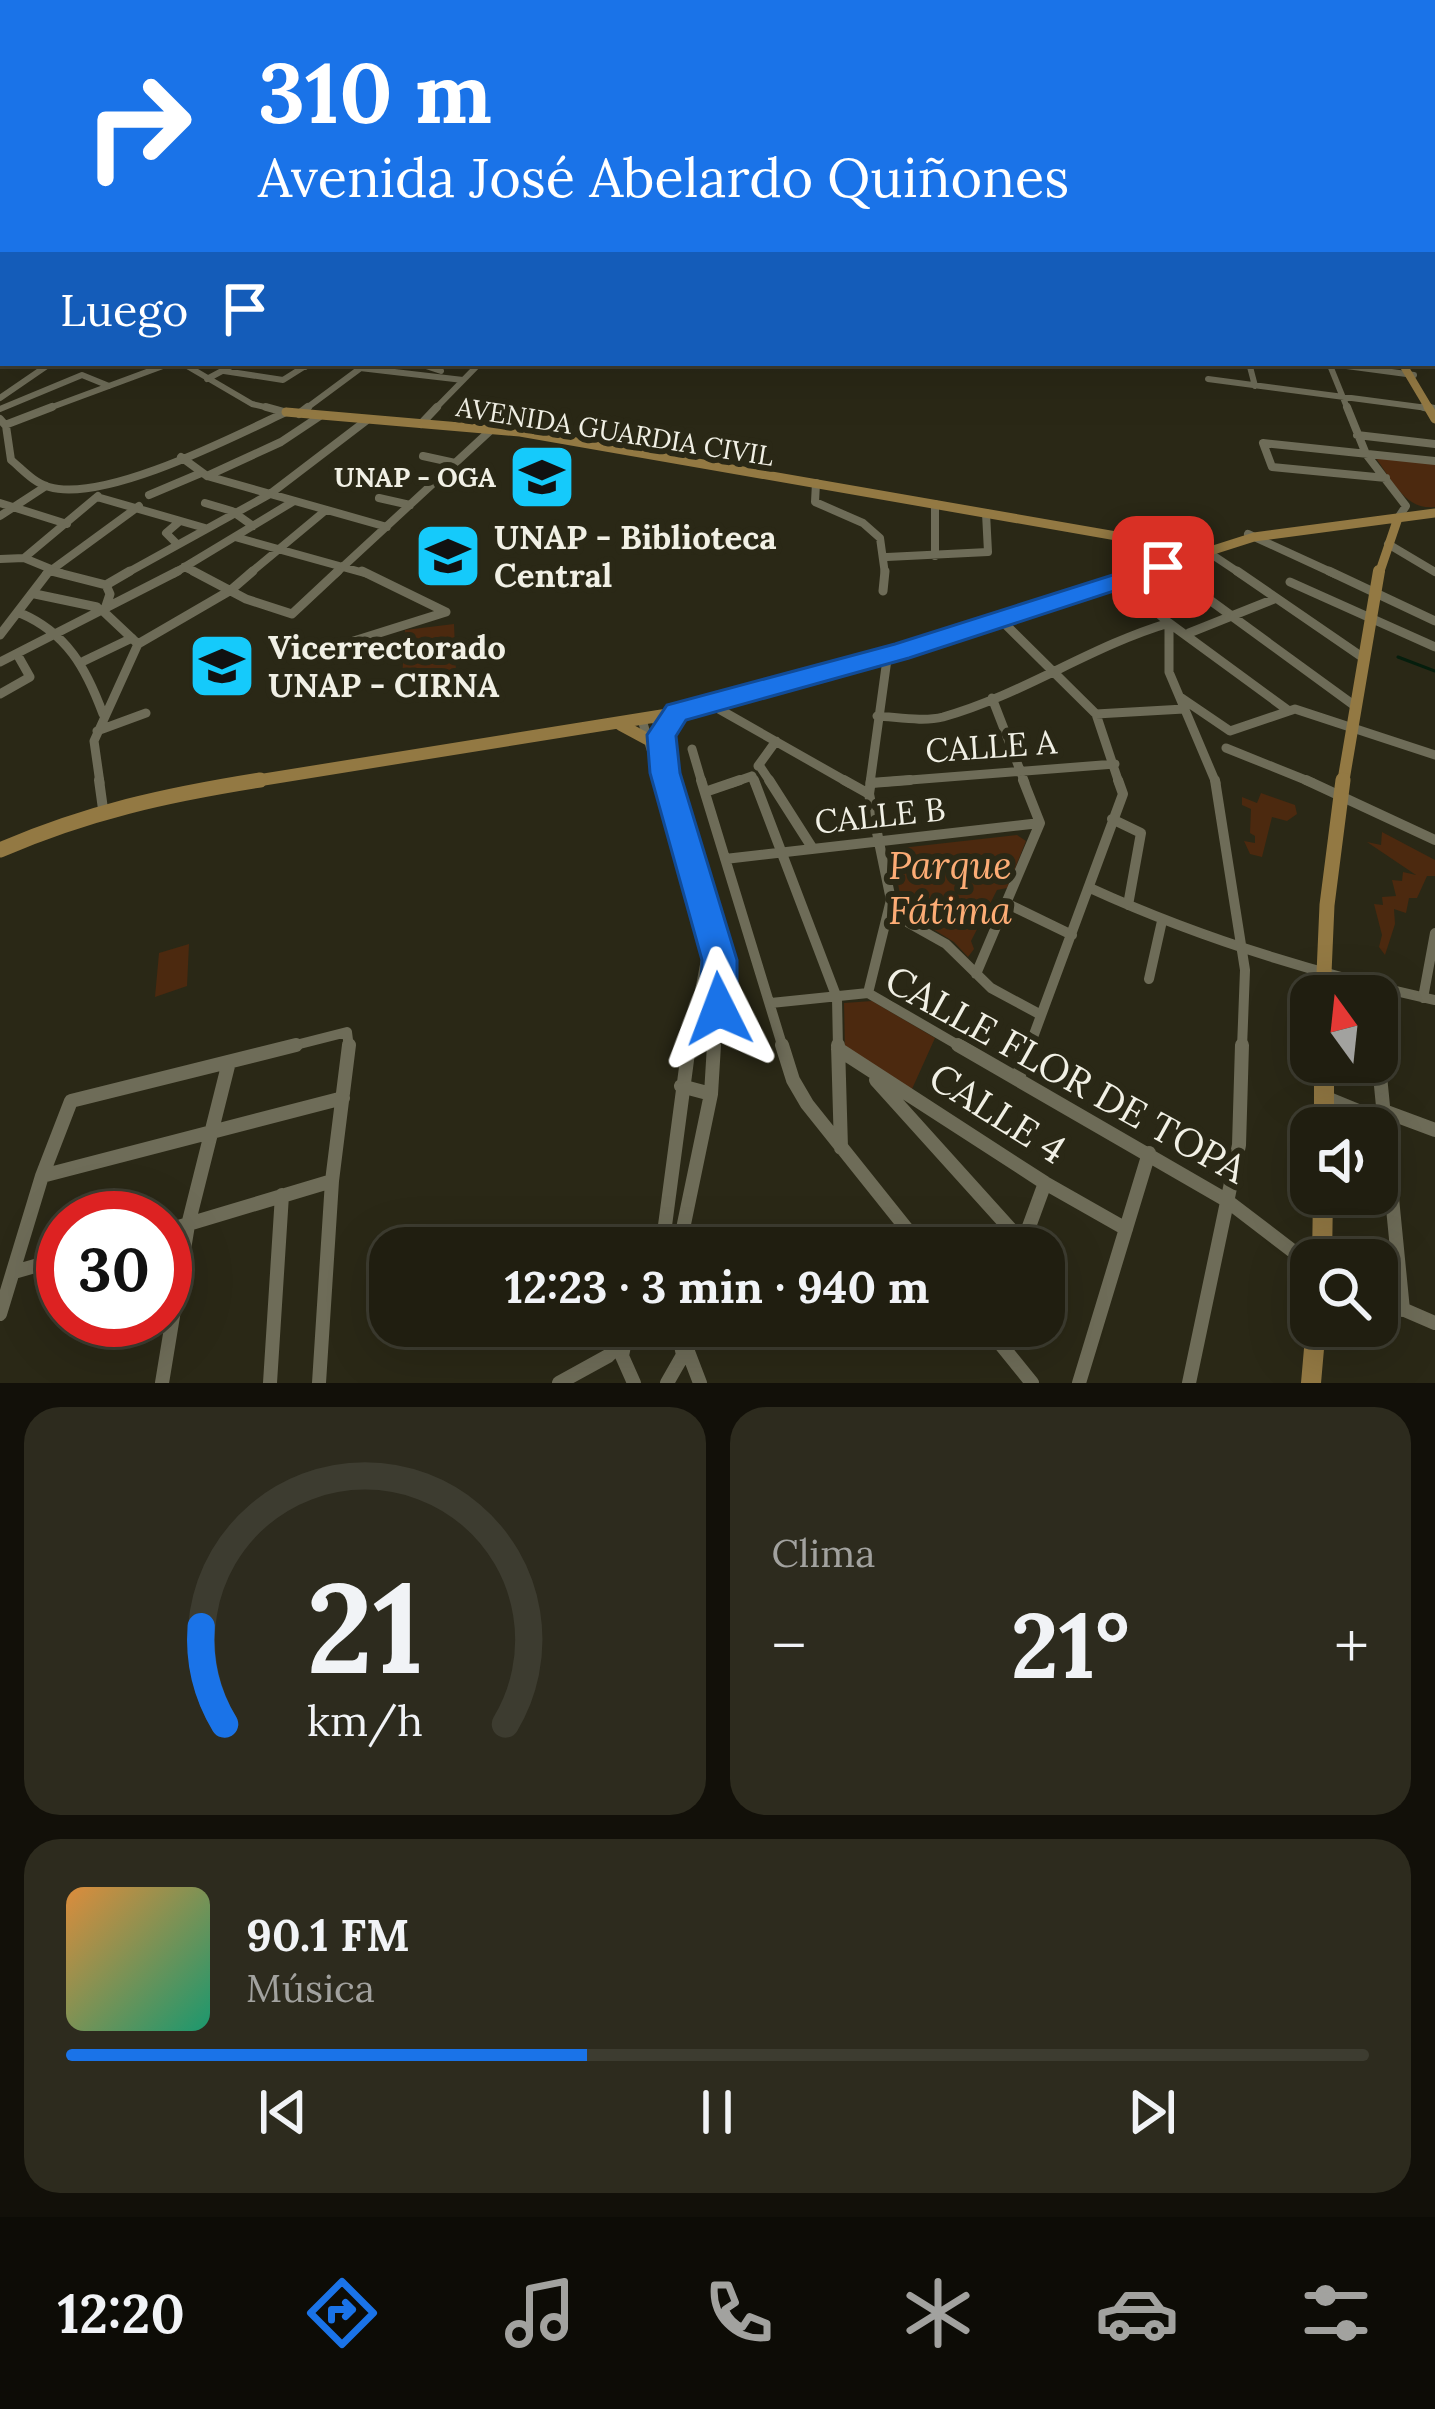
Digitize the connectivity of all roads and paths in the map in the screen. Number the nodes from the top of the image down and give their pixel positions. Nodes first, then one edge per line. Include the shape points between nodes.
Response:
1 (47, 366) edge
2 (163, 366) edge
3 (186, 366) edge
4 (231, 366) edge
5 (306, 366) edge
6 (363, 366) edge
7 (368, 366) edge
8 (398, 366) edge
9 (426, 366) edge
10 (477, 366) edge
11 (1251, 366) edge
12 (1328, 366) edge
13 (1368, 366) edge
14 (1408, 369) edge
15 (224, 370) junction
16 (441, 371) dead end
17 (391, 372) junction
18 (206, 379) junction
19 (1208, 379) dead end
20 (463, 380) junction
21 (109, 386) junction
22 (1255, 386) junction
23 (29, 396) junction
24 (0, 398) edge
25 (1343, 398) junction
26 (44, 403) dead end
27 (0, 409) edge
28 (1433, 409) edge
29 (286, 412) junction
30 (298, 414) junction
31 (320, 416) junction
32 (1435, 419) edge
33 (367, 420) junction
34 (3, 422) edge
35 (421, 424) junction
36 (492, 429) junction
37 (1357, 435) junction
38 (4, 442) edge
39 (1435, 444) edge
40 (1366, 454) junction
41 (423, 456) dead end
42 (181, 457) junction
43 (11, 460) junction
44 (1435, 461) edge
45 (455, 464) junction
46 (0, 465) edge
47 (204, 475) junction
48 (1386, 478) junction
49 (816, 483) junction
50 (100, 485) junction
51 (46, 486) junction
52 (271, 494) junction
53 (149, 495) dead end
54 (98, 497) junction
55 (379, 498) dead end
56 (294, 501) junction
57 (205, 502) dead end
58 (0, 503) edge
59 (935, 504) junction
60 (410, 505) junction
61 (139, 506) junction
62 (12, 508) junction
63 (326, 510) junction
64 (1435, 511) edge
65 (234, 512) junction
66 (986, 513) junction
67 (0, 516) edge
68 (1398, 520) junction
69 (180, 521) junction
70 (67, 524) junction
71 (253, 526) junction
72 (387, 527) junction
73 (205, 528) junction
74 (236, 536) junction
75 (1251, 536) junction
76 (177, 544) junction
77 (1388, 544) junction
78 (279, 550) junction
79 (1205, 550) junction
80 (935, 556) junction
81 (887, 557) junction
82 (24, 558) junction
83 (0, 559) edge
84 (345, 565) junction
85 (1161, 565) junction
86 (184, 567) junction
87 (1434, 570) edge
88 (49, 571) junction
89 (1118, 579) junction
90 (1290, 582) dead end
91 (106, 585) junction
92 (231, 590) junction
93 (883, 590) dead end
94 (35, 594) junction
95 (1377, 594) junction
96 (1274, 598) junction
97 (102, 607) junction
98 (20, 613) junction
99 (1230, 616) junction
100 (998, 617) junction
101 (1435, 620) edge
102 (1168, 622) junction
103 (57, 631) junction
104 (1189, 633) junction
105 (0, 635) edge
106 (135, 641) junction
107 (340, 645) dead end
108 (1435, 647) edge
109 (888, 652) junction
110 (17, 654) junction
111 (1365, 659) junction
112 (0, 662) edge
113 (84, 662) junction
114 (1054, 672) junction
115 (0, 694) edge
116 (1178, 696) junction
117 (992, 698) junction
118 (710, 704) junction
119 (1355, 706) junction
120 (1184, 710) junction
121 (1289, 711) junction
122 (676, 712) junction
123 (146, 713) dead end
124 (104, 714) junction
125 (1096, 714) junction
126 (877, 716) junction
127 (649, 718) junction
128 (620, 724) junction
129 (1352, 726) junction
130 (97, 731) junction
131 (1230, 731) junction
132 (654, 737) junction
133 (776, 741) junction
134 (1226, 748) junction
135 (692, 749) dead end
136 (1435, 755) edge
137 (1115, 764) junction
138 (756, 770) junction
139 (1023, 771) junction
140 (1216, 779) junction
141 (870, 788) junction
142 (705, 792) junction
143 (1341, 794) junction
144 (103, 809) junction
145 (1112, 819) junction
146 (1040, 824) junction
147 (1435, 840) edge
148 (878, 843) junction
149 (813, 849) junction
150 (0, 850) edge
151 (782, 853) junction
152 (725, 859) junction
153 (1090, 888) junction
154 (1008, 904) junction
155 (1128, 905) junction
156 (889, 912) junction
157 (1162, 921) junction
158 (1435, 932) edge
159 (711, 934) junction
160 (1072, 935) junction
161 (1241, 946) junction
162 (1323, 969) junction
163 (976, 974) junction
164 (1323, 975) edge
165 (1336, 975) edge
166 (1149, 979) dead end
167 (868, 993) junction
168 (1398, 995) edge
169 (837, 998) junction
170 (1429, 999) edge
171 (771, 1004) junction
172 (1041, 1015) junction
173 (838, 1049) junction
174 (229, 1062) junction
175 (868, 1072) junction
176 (1018, 1077) junction
177 (1324, 1083) edge
178 (681, 1087) junction
179 (711, 1094) junction
180 (1324, 1097) junction
181 (343, 1098) junction
182 (679, 1106) junction
183 (1324, 1107) edge
184 (1356, 1107) edge
185 (707, 1114) junction
186 (1398, 1120) edge
187 (1435, 1130) edge
188 (213, 1132) junction
189 (841, 1148) junction
190 (1149, 1153) junction
191 (42, 1175) junction
192 (332, 1180) junction
193 (1046, 1183) junction
194 (282, 1195) junction
195 (1226, 1200) junction
196 (192, 1210) edge
197 (1393, 1215) edge
198 (192, 1224) edge
199 (665, 1227) edge
200 (684, 1227) edge
201 (905, 1227) edge
202 (1005, 1227) edge
203 (1029, 1227) edge
204 (1126, 1229) junction
205 (1290, 1248) edge
206 (36, 1266) edge
207 (14, 1272) junction
208 (1398, 1308) edge
209 (1402, 1310) junction
210 (0, 1314) edge
211 (1435, 1323) edge
212 (168, 1347) edge
213 (615, 1347) edge
214 (623, 1347) edge
215 (682, 1347) edge
216 (686, 1347) edge
217 (1005, 1347) edge
218 (1314, 1347) edge
219 (162, 1383) edge
220 (269, 1383) edge
221 (319, 1383) edge
222 (559, 1383) edge
223 (634, 1383) edge
224 (667, 1383) edge
225 (700, 1383) edge
226 (1032, 1383) edge
227 (1079, 1383) edge
228 (1189, 1383) edge
229 (1311, 1383) edge

1 - 24 street
2 - 21 street
3 - 18 street
4 - 15 street
5 - 15 street via 285,380
6 - 30 street
7 - 17 street
8 - 17 street
9 - 16 street
10 - 20 street
11 - 22 street
12 - 25 street
13 - 14 street
14 - 28 main road
15 - 18 street
17 - 20 street
18 - 29 street
19 - 22 street
20 - 35 street
21 - 23 street via 82,376
21 - 34 street
22 - 25 street
23 - 26 street
23 - 27 street
25 - 28 street
25 - 37 street
28 - 32 main road
29 - 30 main road, AVENIDA GUARDIA CIVIL
29 - 42 street
30 - 31 main road, AVENIDA GUARDIA CIVIL
31 - 33 main road, AVENIDA GUARDIA CIVIL
31 - 47 street
33 - 35 main road, AVENIDA GUARDIA CIVIL
33 - 52 street
34 - 38 street
35 - 36 main road, AVENIDA GUARDIA CIVIL
36 - 45 street
36 - 49 main road, AVENIDA GUARDIA CIVIL
37 - 39 street
37 - 40 street
38 - 43 street
40 - 44 street
40 - 48 street
40 - 48 street via 1263,443 1272,467
41 - 45 street
42 - 47 street
42 - 50 street
43 - 46 street
43 - 51 street
45 - 60 street
47 - 52 street
47 - 53 street
48 - 68 street via 1406,506
49 - 59 main road, AVENIDA GUARDIA CIVIL
49 - 81 street via 814,501 871,526
50 - 51 street
50 - 54 street
51 - 62 street
52 - 56 street
52 - 65 street
54 - 61 street
54 - 70 street
55 - 60 street
56 - 63 street
56 - 71 street
57 - 65 street
58 - 62 street
59 - 66 main road, AVENIDA GUARDIA CIVIL
59 - 80 street
60 - 72 street
61 - 69 street
61 - 88 street
62 - 67 street
62 - 70 street
63 - 72 street
63 - 78 street
64 - 68 main road
65 - 71 street
65 - 73 street
66 - 79 main road, AVENIDA GUARDIA CIVIL
66 - 80 street via 988,552
68 - 75 main road
68 - 75 main road via 1279,526
68 - 77 main road
69 - 73 street
69 - 76 street via 166,533
70 - 82 street
71 - 74 street
72 - 84 street
73 - 76 street
74 - 78 street
74 - 86 street
75 - 79 main road
75 - 95 street
76 - 91 street
77 - 87 street
77 - 95 main road
78 - 84 street
78 - 92 street
79 - 85 main road
79 - 96 street
80 - 81 street
81 - 93 street
82 - 83 street
82 - 88 street
84 - 92 street via 293,613
84 - 107 street via 446,612
85 - 89 main road
85 - 99 street
86 - 92 street
86 - 97 street
88 - 91 street
88 - 94 street
89 - 100 main road
89 - 102 street
90 - 108 street
91 - 97 street
92 - 106 street
94 - 97 street
94 - 98 street
95 - 101 street
95 - 111 main road
96 - 99 street
96 - 111 street
97 - 103 street
97 - 106 street
98 - 103 street
98 - 105 street
99 - 104 street
99 - 119 street
100 - 109 main road
100 - 114 street
102 - 104 street
102 - 114 street
102 - 116 street via 1168,672
103 - 110 street
103 - 113 street
104 - 121 street
106 - 113 street
106 - 124 street
109 - 118 main road
109 - 126 street
110 - 112 street
110 - 115 street via 30,677
111 - 119 main road
113 - 124 street
114 - 117 street
114 - 125 street
116 - 120 street
116 - 131 street
117 - 126 street via 939,718
117 - 139 street
118 - 122 main road
118 - 133 street
119 - 129 main road
120 - 125 street
120 - 140 street
121 - 129 street
121 - 131 street
122 - 127 main road
122 - 132 main road
123 - 130 street
124 - 130 street
125 - 137 street
126 - 141 street
127 - 128 main road
127 - 132 street
128 - 132 main road
128 - 144 main road
129 - 136 street
129 - 143 main road
130 - 144 street
131 - 134 street
132 - 159 street
133 - 138 street
133 - 141 street
134 - 140 street
134 - 143 street
135 - 142 street
137 - 139 street, CALLE A
137 - 145 street via 1123,794
138 - 142 street
138 - 149 street
138 - 151 street
139 - 141 street, CALLE A
139 - 146 street
140 - 161 street
141 - 148 street
142 - 152 street
143 - 147 street
143 - 162 main road
144 - 150 main road
145 - 153 street
145 - 155 street via 1141,833
146 - 148 street, CALLE B
146 - 154 street
148 - 149 street, CALLE B
148 - 156 street
149 - 151 street, CALLE B
151 - 152 street, CALLE B
151 - 169 street
152 - 171 street
153 - 155 street
153 - 160 street
154 - 160 street
154 - 163 street
155 - 157 street
156 - 163 street via 946,944
156 - 167 street
157 - 161 street
157 - 166 street
158 - 170 street
159 - 178 street
159 - 179 street via 719,960
160 - 172 street
161 - 162 street
161 - 195 street via 1239,1145
162 - 164 main road
162 - 165 street
163 - 172 street
167 - 169 street, CALLE FLOR DE TOPA
167 - 176 street, CALLE FLOR DE TOPA
168 - 170 street
169 - 171 street, CALLE FLOR DE TOPA
169 - 173 street
171 - 189 street via 793,1080
172 - 176 street
173 - 175 street, CALLE 4
173 - 189 street
174 - 181 street via 344,1032 350,1037
174 - 188 street
174 - 191 street via 74,1100
175 - 193 street, CALLE 4
175 - 202 street
176 - 190 street, CALLE FLOR DE TOPA
177 - 180 main road
178 - 179 street
178 - 182 street
179 - 185 street
180 - 183 main road
180 - 184 street
181 - 188 street
181 - 192 street
182 - 185 street
182 - 199 street
185 - 200 street
186 - 187 street
188 - 191 street
188 - 196 street
189 - 201 street
190 - 195 street, CALLE FLOR DE TOPA
190 - 204 street
191 - 207 street
192 - 194 street
192 - 221 street
193 - 203 street
193 - 204 street, CALLE 4
194 - 198 street
194 - 220 street
195 - 205 street, CALLE FLOR DE TOPA
195 - 228 street
197 - 209 street
204 - 227 street
206 - 207 street
207 - 210 street
208 - 209 street
209 - 211 street
212 - 219 street
213 - 222 street
214 - 223 street via 622,1368
215 - 224 street
216 - 225 street
217 - 226 street
218 - 229 main road

